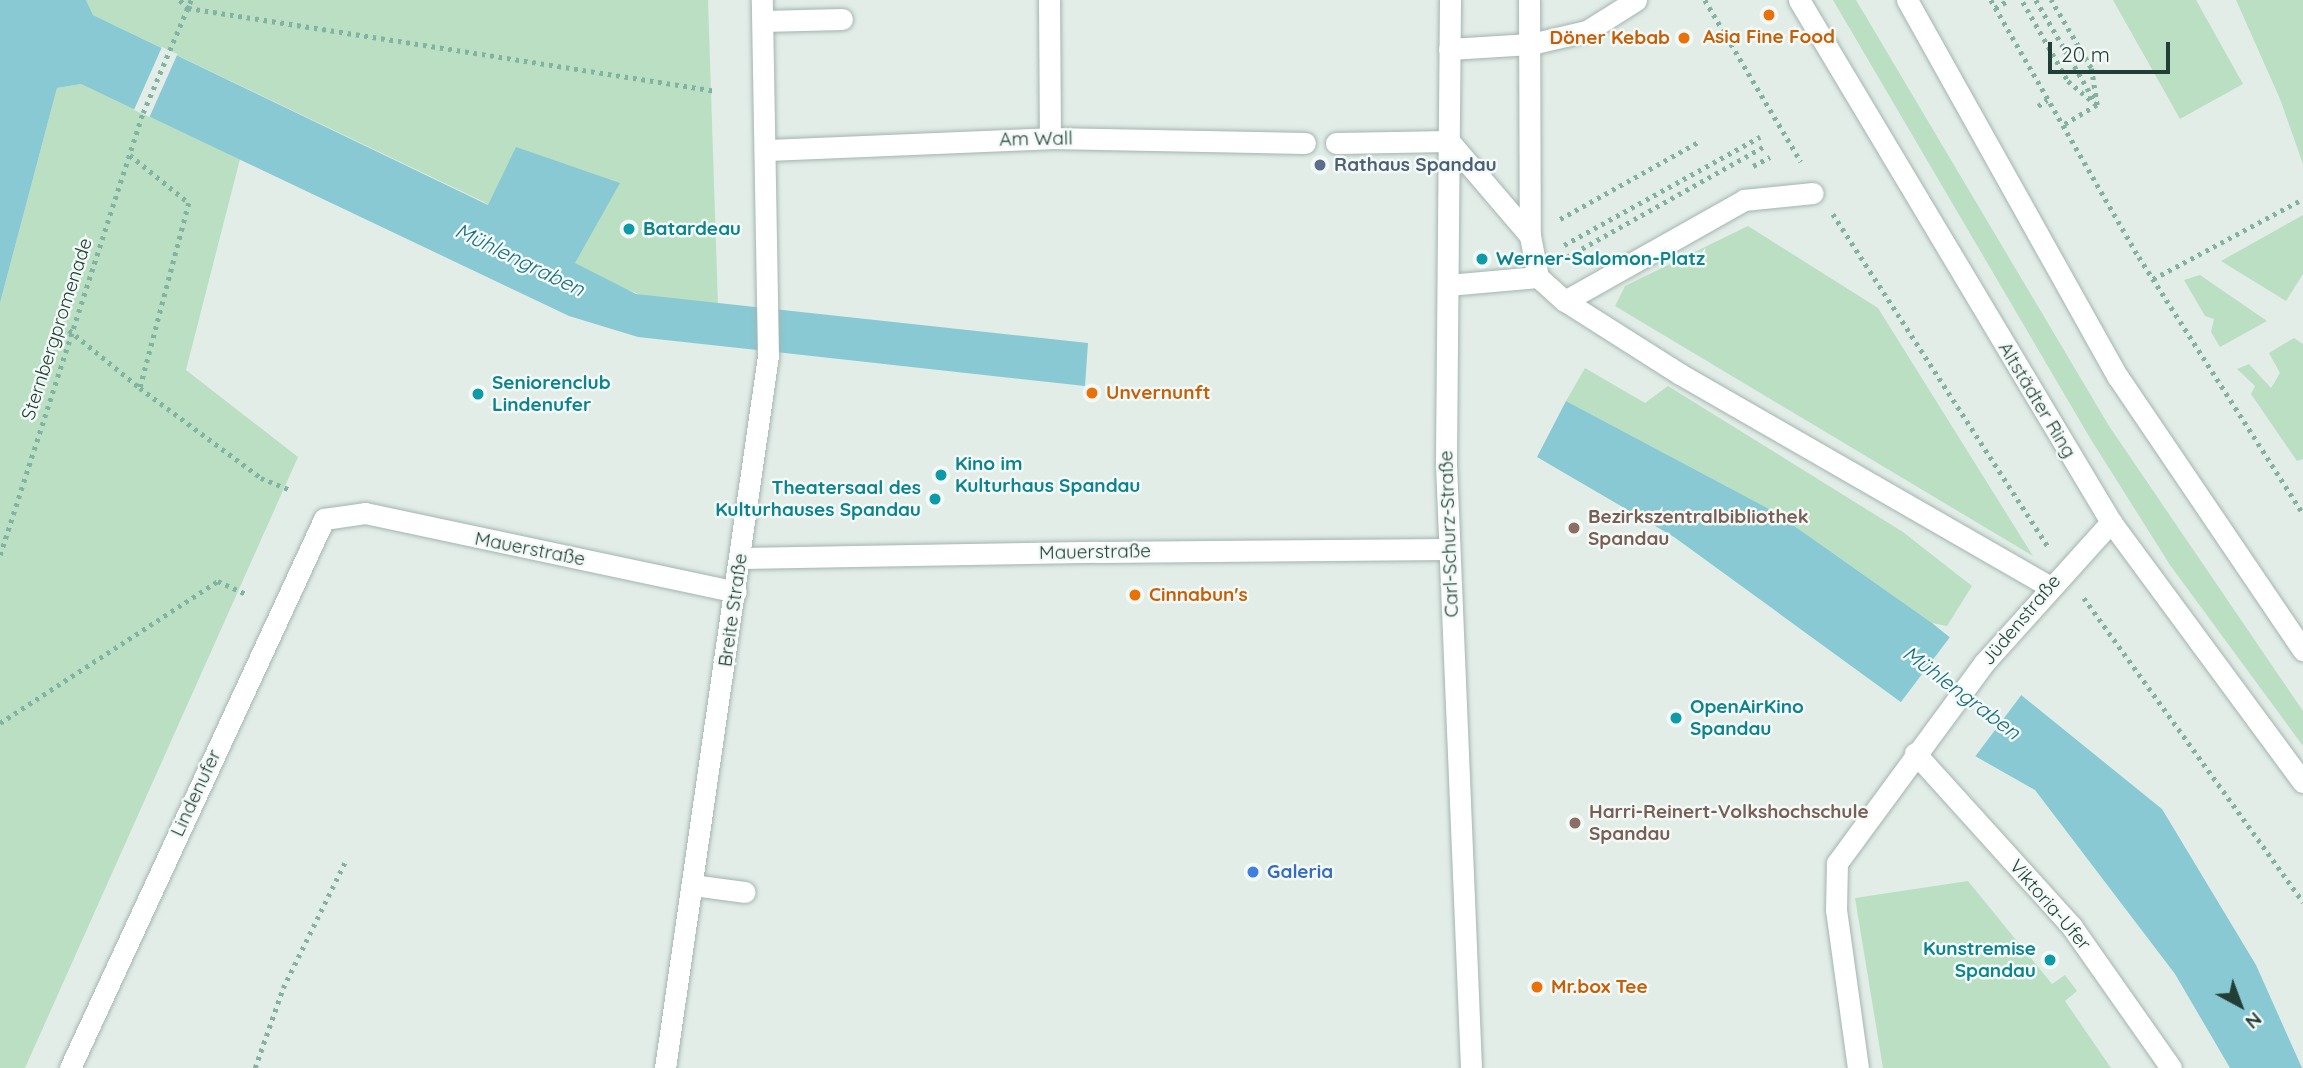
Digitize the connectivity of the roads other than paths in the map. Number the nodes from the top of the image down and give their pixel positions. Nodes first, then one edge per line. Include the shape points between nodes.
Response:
1 (1049, 0) edge
2 (1450, 0) edge
3 (1529, 0) edge
4 (1799, 0) edge
5 (1907, 0) edge
6 (1644, 2) edge
7 (762, 11) edge
8 (842, 19) dead end
9 (1531, 44) junction
10 (1449, 48) junction
11 (1050, 138) junction
12 (1449, 141) junction
13 (1305, 143) dead end
14 (1336, 143) dead end
15 (768, 150) junction
16 (1816, 190) road end
17 (1530, 236) junction
18 (1538, 277) junction
19 (1447, 285) junction
20 (1565, 301) junction
21 (324, 520) joint
22 (2111, 522) junction
23 (1448, 549) junction
24 (741, 558) junction
25 (2048, 586) junction
26 (736, 592) junction
27 (2303, 650) edge
28 (1915, 753) junction
29 (2303, 782) edge
30 (692, 885) junction
31 (745, 892) dead end
32 (70, 1068) edge
33 (665, 1068) edge
34 (1471, 1068) edge
35 (1858, 1068) edge
36 (2171, 1068) edge

1 - 11 street
2 - 10 street, Carl-Schurz-Straße
3 - 9 street
4 - 22 street, Altstädter Ring
5 - 27 street via 2118,377
6 - 9 street via 1587,31
7 - 8 street
7 - 15 street, Breite Straße
9 - 10 street
9 - 17 street
10 - 12 street, Carl-Schurz-Straße
11 - 13 street, Am Wall
11 - 15 street, Am Wall
12 - 14 street
12 - 17 street
12 - 19 street, Carl-Schurz-Straße
15 - 24 street, Breite Straße via 771,311
16 - 20 street via 1744,200
17 - 18 street
18 - 19 street
18 - 20 street
19 - 23 street, Carl-Schurz-Straße
20 - 25 street
21 - 26 street, Mauerstraße via 365,513
21 - 32 street, Lindenufer
22 - 25 street, Jüdenstraße
22 - 29 street, Altstädter Ring
23 - 24 street, Mauerstraße
23 - 34 street, Carl-Schurz-Straße
24 - 26 street, Breite Straße
25 - 28 street, Jüdenstraße
26 - 30 street, Breite Straße
28 - 35 street, Jüdenstraße via 1838,863 1836,910
28 - 36 street, Viktoria-Ufer via 2072,927
30 - 31 street
30 - 33 street, Breite Straße

